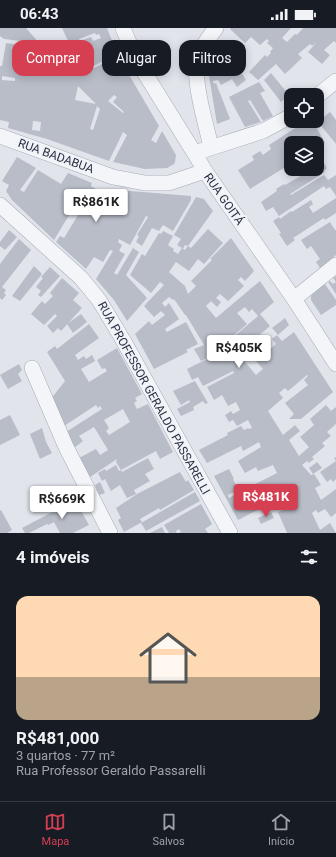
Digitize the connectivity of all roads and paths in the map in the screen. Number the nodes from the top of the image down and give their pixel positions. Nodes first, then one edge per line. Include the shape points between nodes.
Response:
1 (123, 28) edge
2 (216, 28) edge
3 (336, 81) edge
4 (324, 90) edge
5 (284, 120) edge
6 (0, 136) edge
7 (211, 147) junction
8 (195, 154) junction
9 (205, 171) junction
10 (0, 205) edge
11 (336, 265) edge
12 (294, 299) junction
13 (336, 364) edge
14 (32, 368) dead end
15 (110, 533) edge
16 (230, 533) edge

1 - 8 street, RUA GOITÁ via 136,58
2 - 7 street via 197,61 196,79
3 - 4 street
5 - 7 street via 263,131
6 - 9 street, RUA BADABUA via 113,177 145,183 169,183
7 - 8 street
8 - 9 street, RUA GOITÁ
9 - 12 street, RUA GOITÁ
10 - 16 street, RUA PROFESSOR GERALDO PASSARELLI via 81,278 99,300
11 - 12 street
12 - 13 street, RUA GOITÁ
14 - 15 street via 66,447

